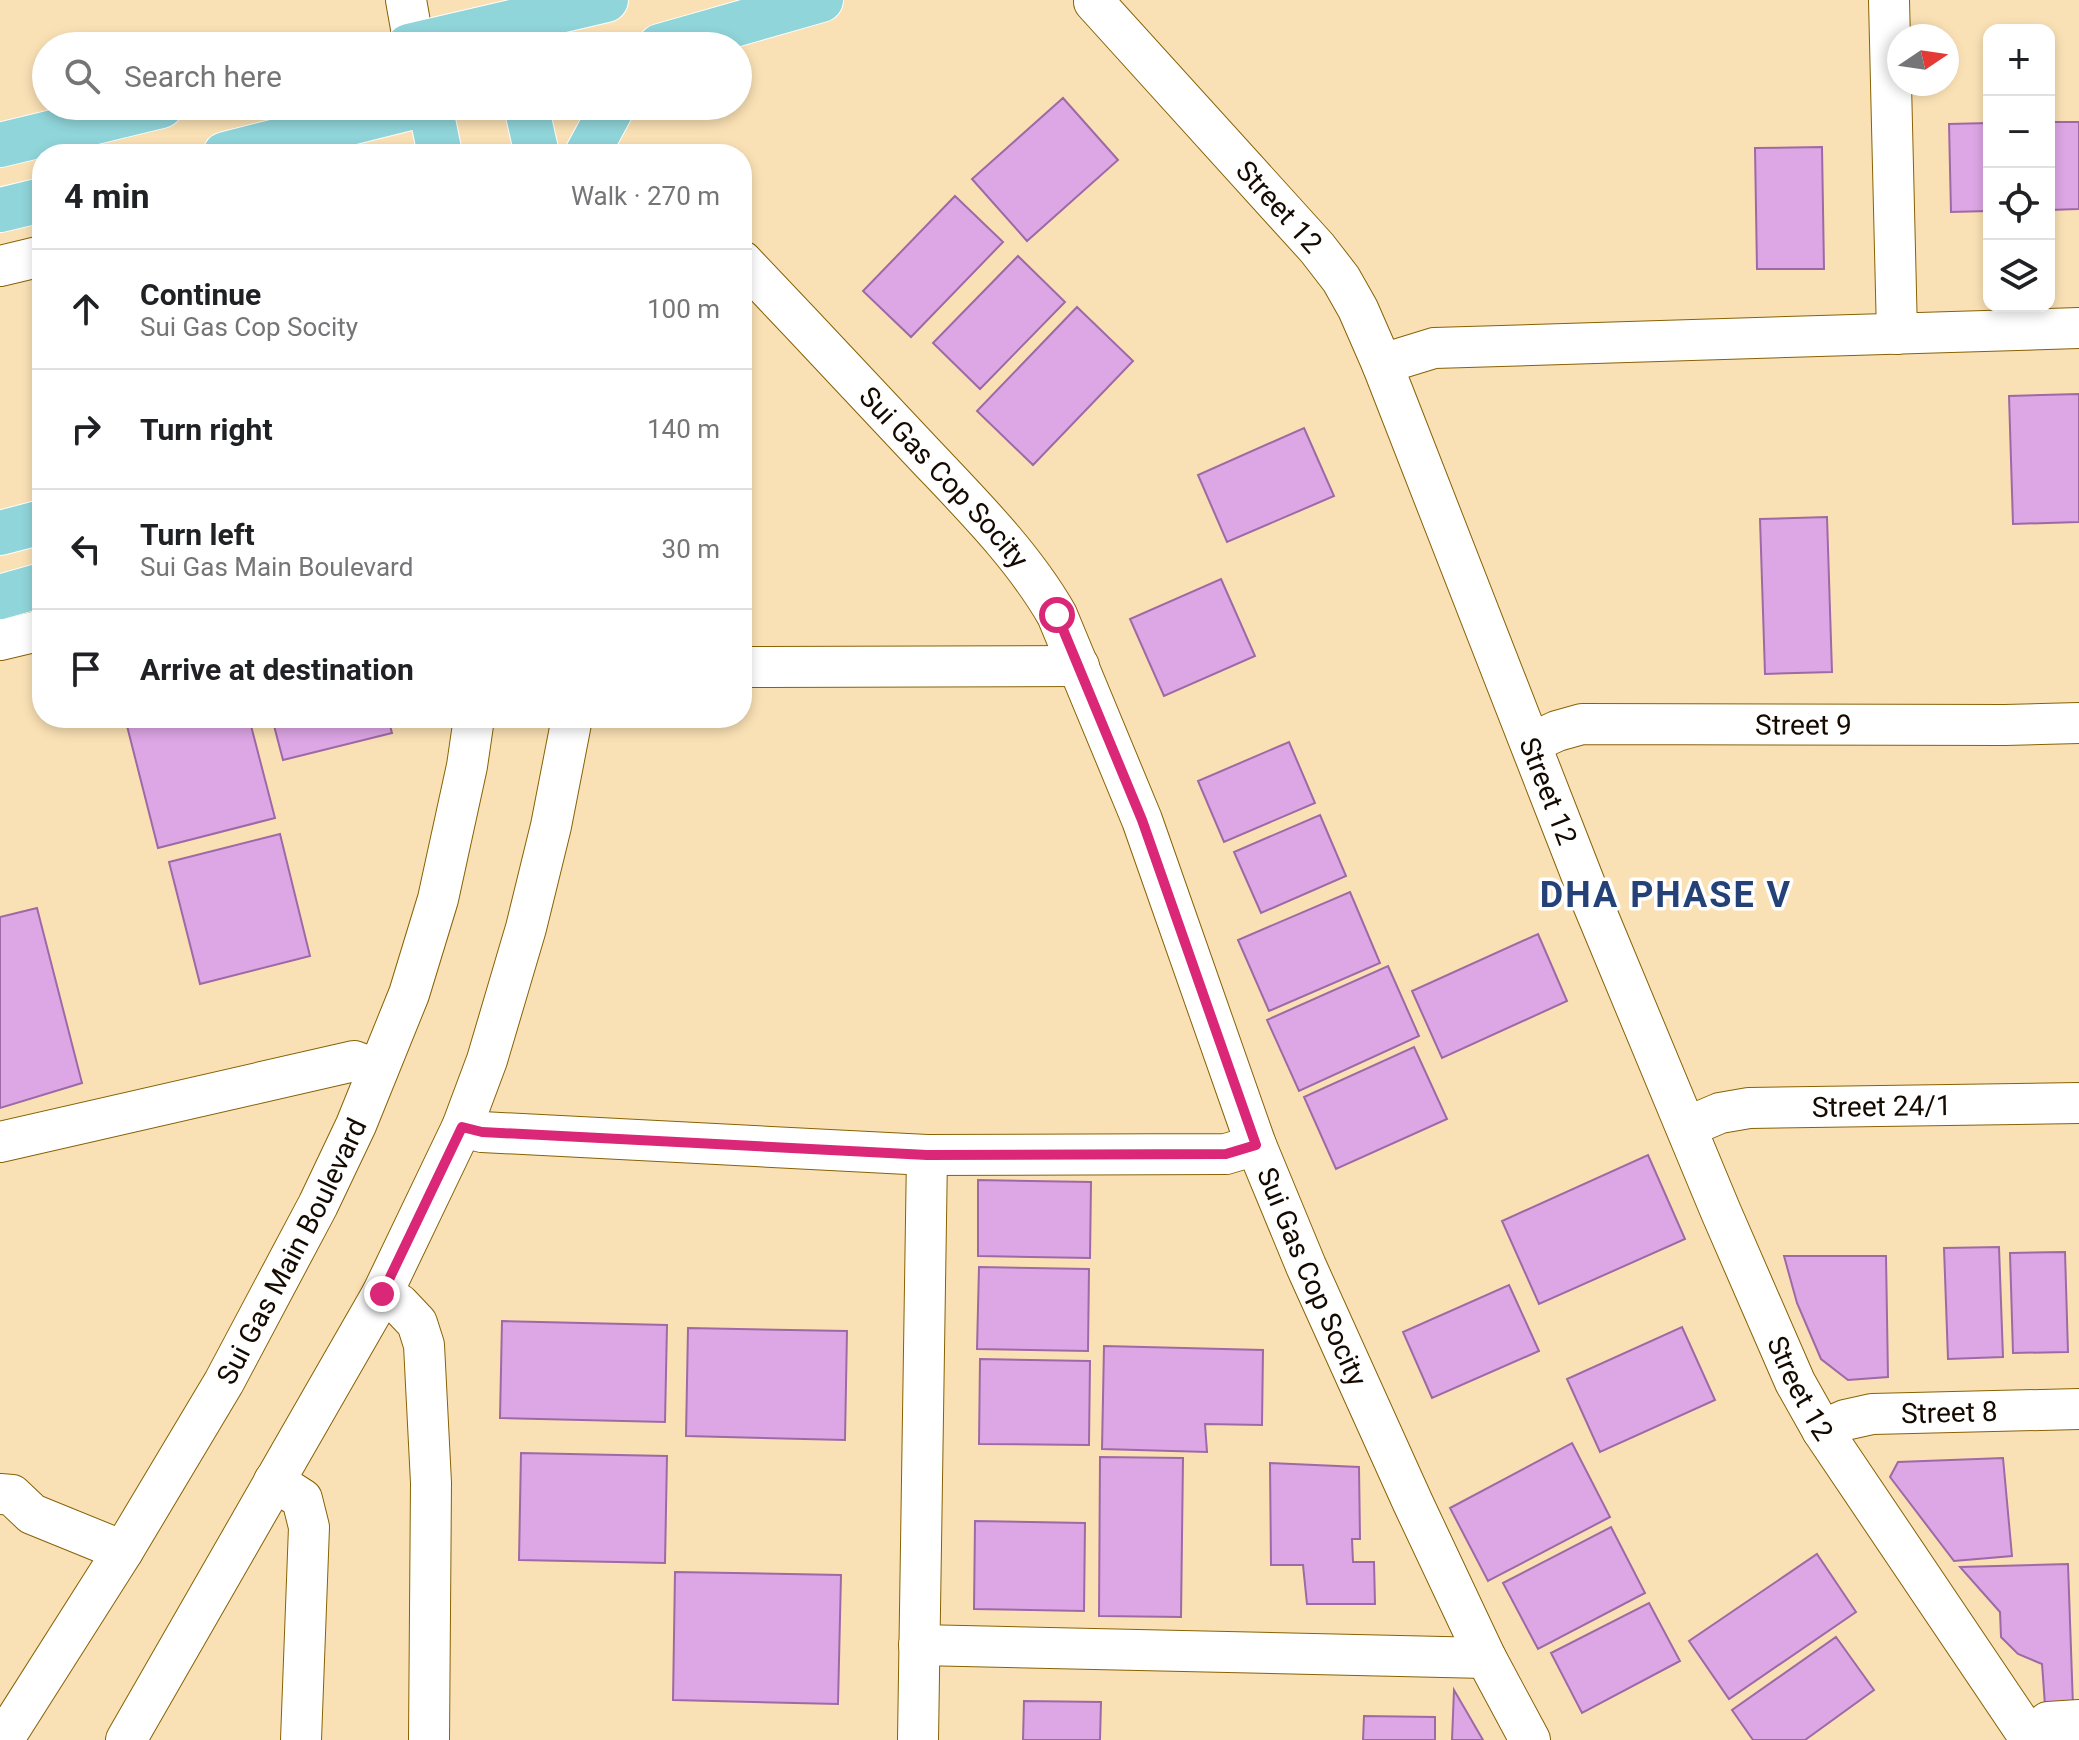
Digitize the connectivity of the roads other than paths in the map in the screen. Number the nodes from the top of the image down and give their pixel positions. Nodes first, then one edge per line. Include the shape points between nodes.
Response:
1 (406, 0) edge
2 (606, 0) edge
3 (821, 0) edge
4 (1889, 0) edge
5 (1094, 2) edge
6 (507, 23) edge
7 (410, 32) edge
8 (470, 32) edge
9 (715, 32) edge
10 (103, 120) edge
11 (362, 120) edge
12 (433, 120) edge
13 (529, 120) edge
14 (605, 120) edge
15 (265, 144) edge
16 (438, 144) edge
17 (535, 144) edge
18 (592, 144) edge
19 (0, 145) edge
20 (32, 202) edge
21 (0, 210) edge
22 (32, 258) edge
23 (0, 266) edge
24 (752, 272) edge
25 (2079, 328) edge
26 (1897, 334) junction
27 (1382, 364) junction
28 (32, 525) edge
29 (0, 533) edge
30 (32, 588) edge
31 (0, 597) edge
32 (32, 632) edge
33 (0, 640) edge
34 (1079, 666) junction
35 (752, 667) edge
36 (2079, 723) edge
37 (473, 728) edge
38 (570, 728) edge
39 (1531, 743) junction
40 (378, 1070) junction
41 (2079, 1103) edge
42 (462, 1127) junction
43 (1687, 1127) junction
44 (0, 1142) edge
45 (1256, 1145) junction
46 (927, 1155) junction
47 (382, 1294) junction
48 (2079, 1409) edge
49 (1822, 1430) junction
50 (274, 1481) junction
51 (0, 1494) edge
52 (123, 1551) junction
53 (919, 1645) junction
54 (1486, 1658) junction
55 (2079, 1720) edge
56 (2030, 1739) edge
57 (3, 1740) edge
58 (126, 1740) edge
59 (301, 1740) edge
60 (429, 1740) edge
61 (918, 1740) edge
62 (1530, 1740) edge

1 - 7 street
2 - 6 main road
3 - 9 main road
4 - 26 street
5 - 27 street, Street 12 via 1317,248 1358,309
6 - 8 main road
10 - 19 main road
11 - 15 main road
12 - 16 main road
13 - 17 main road
14 - 18 main road
20 - 21 main road
22 - 23 street
24 - 34 street, Sui Gas Cop Socity via 1014,554 1057,615
25 - 26 street
26 - 27 street via 1434,348
27 - 39 street, Street 12
28 - 29 main road
30 - 31 main road
32 - 33 street
34 - 35 street
34 - 45 street, Sui Gas Cop Socity via 1142,820
36 - 39 street, Street 9 via 1582,724
37 - 40 street, Sui Gas Main Boulevard via 438,899 409,994
38 - 42 street via 526,928
39 - 43 street, Street 12
40 - 44 street via 354,1061
40 - 52 street, Sui Gas Main Boulevard via 318,1205 224,1382
41 - 43 street, Street 24/1 via 1749,1108
42 - 46 street
42 - 47 street
43 - 49 street, Street 12 via 1795,1382
45 - 46 street via 1226,1154
45 - 54 street, Sui Gas Cop Socity
46 - 53 street
47 - 50 street
47 - 60 street via 417,1323 424,1345 431,1483
48 - 49 street, Street 8 via 1872,1414
49 - 56 street, Street 12
50 - 58 street
50 - 59 street via 302,1499 309,1527
51 - 52 street via 12,1495 32,1514
52 - 57 street, Sui Gas Main Boulevard
53 - 54 street
53 - 61 street
54 - 62 street, Sui Gas Cop Socity
55 - 56 street via 2048,1722

